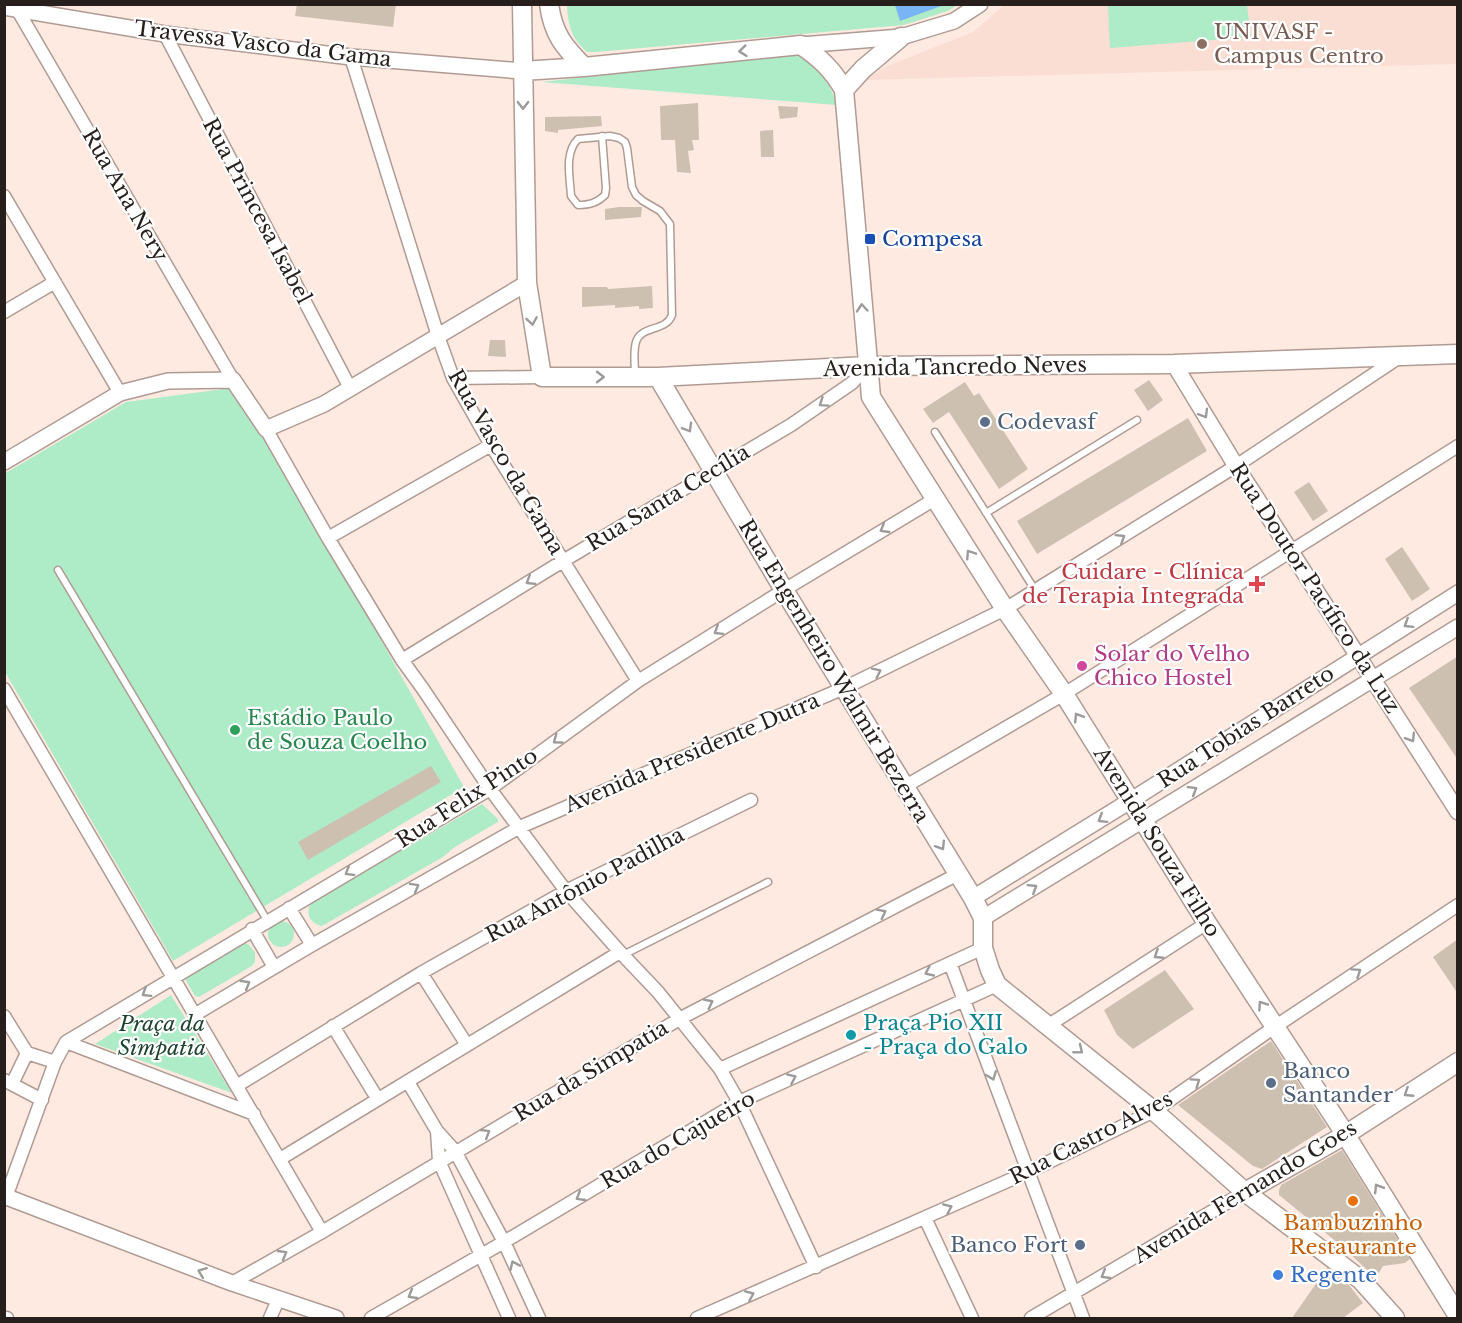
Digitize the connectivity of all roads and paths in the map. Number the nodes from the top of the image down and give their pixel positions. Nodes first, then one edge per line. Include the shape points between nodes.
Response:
1 (522, 4) edge
2 (549, 4) edge
3 (980, 4) edge
4 (11, 8) edge
5 (165, 34) junction
6 (901, 36) junction
7 (801, 45) junction
8 (351, 57) junction
9 (584, 68) junction
10 (522, 71) junction
11 (844, 90) junction
12 (602, 136) junction
13 (4, 196) edge
14 (55, 282) junction
15 (527, 283) junction
16 (4, 312) edge
17 (438, 336) junction
18 (1458, 354) edge
19 (1401, 356) junction
20 (1174, 364) junction
21 (867, 366) junction
22 (542, 377) junction
23 (634, 377) junction
24 (658, 377) junction
25 (453, 378) junction
26 (233, 380) junction
27 (350, 388) junction
28 (120, 393) junction
29 (1137, 420) dead end
30 (266, 429) junction
31 (935, 432) dead end
32 (491, 445) junction
33 (1458, 446) edge
34 (4, 462) edge
35 (1236, 466) junction
36 (713, 471) junction
37 (934, 499) junction
38 (986, 513) junction
39 (328, 538) junction
40 (1292, 552) junction
41 (563, 561) junction
42 (58, 570) dead end
43 (784, 590) junction
44 (1035, 590) junction
45 (1458, 593) edge
46 (1005, 609) junction
47 (1458, 627) edge
48 (1357, 656) junction
49 (402, 660) junction
50 (1374, 680) junction
51 (638, 681) junction
52 (844, 688) junction
53 (4, 689) edge
54 (1064, 694) junction
55 (904, 787) junction
56 (490, 789) junction
57 (751, 800) dead end
58 (1130, 801) junction
59 (1458, 812) edge
60 (1143, 820) junction
61 (520, 827) junction
62 (958, 874) junction
63 (768, 882) dead end
64 (566, 891) junction
65 (973, 898) junction
66 (1458, 905) edge
67 (289, 908) junction
68 (983, 918) junction
69 (267, 920) junction
70 (1207, 923) junction
71 (252, 929) junction
72 (312, 945) junction
73 (983, 948) junction
74 (621, 953) junction
75 (950, 963) junction
76 (274, 967) junction
77 (421, 973) junction
78 (172, 977) junction
79 (994, 978) junction
80 (963, 1000) junction
81 (196, 1014) junction
82 (4, 1016) edge
83 (681, 1018) junction
84 (1049, 1025) junction
85 (333, 1026) junction
86 (1276, 1026) junction
87 (66, 1042) junction
88 (467, 1045) junction
89 (27, 1053) junction
90 (55, 1062) junction
91 (1458, 1062) edge
92 (720, 1069) junction
93 (8, 1082) edge
94 (408, 1082) junction
95 (238, 1085) junction
96 (377, 1098) junction
97 (42, 1100) junction
98 (739, 1102) junction
99 (1154, 1111) junction
100 (254, 1114) junction
101 (437, 1131) junction
102 (1345, 1135) junction
103 (455, 1151) junction
104 (280, 1159) junction
105 (439, 1161) junction
106 (1028, 1172) junction
107 (1245, 1192) junction
108 (5, 1196) edge
109 (925, 1218) junction
110 (322, 1232) junction
111 (504, 1242) junction
112 (481, 1256) junction
113 (816, 1267) junction
114 (232, 1283) junction
115 (1073, 1293) junction
116 (278, 1300) junction
117 (1456, 1314) edge
118 (270, 1318) edge
119 (336, 1318) edge
120 (371, 1318) edge
121 (509, 1318) edge
122 (539, 1318) edge
123 (697, 1318) edge
124 (972, 1318) edge
125 (1030, 1318) edge
126 (1083, 1318) edge
127 (1395, 1318) edge

1 - 10 main road
2 - 9 main road via 553,28
3 - 6 street via 954,21
4 - 5 street, Travessa Vasco da Gama
4 - 26 street, Rua Ana Nery
5 - 8 street, Travessa Vasco da Gama
5 - 27 street, Rua Princesa Isabel
6 - 7 street
6 - 11 main road
7 -> 9 main road
7 - 11 main road via 834,72
8 - 10 street, Travessa Vasco da Gama
8 - 17 street, Rua Vasco da Gama
9 - 10 main road
10 -> 15 main road
21 -> 11 main road, Avenida Souza Filho
12 - 12 lane via 605,195 593,204 578,206 571,196 569,151 578,139
12 - 23 lane via 625,142 636,195 660,211 670,224 672,315 667,324 637,339
13 - 14 street
14 - 16 street
14 - 28 street
15 - 17 street
15 -> 22 main road
17 - 25 street, Rua Vasco da Gama
17 - 27 street
18 - 19 main road, Avenida Tancredo Neves
19 - 20 main road, Avenida Tancredo Neves
19 - 35 street, Avenida Presidente Dutra
20 - 21 main road, Avenida Tancredo Neves
20 -> 35 street, Rua Doutor Pacífico da Luz
21 - 24 main road, Avenida Tancredo Neves
21 -> 36 street, Rua Santa Cecília via 852,383 791,425
21 - 37 main road, Avenida Souza Filho via 871,397
22 -> 23 main road, Avenida Tancredo Neves
22 - 25 street, Avenida Tancredo Neves
23 - 24 main road, Avenida Tancredo Neves
24 -> 36 main road, Rua Engenheiro Walmir Bezerra
25 - 32 street, Rua Vasco da Gama
26 - 28 street via 168,381
26 - 30 street
27 - 30 street
28 - 34 street
29 - 38 lane
30 - 39 street
31 - 38 lane
32 - 39 street
32 - 41 street, Rua Vasco da Gama
33 - 40 street
35 - 40 street, Rua Doutor Pacífico da Luz
44 -> 35 street, Avenida Presidente Dutra
36 - 41 street, Rua Santa Cecília
36 - 43 main road, Rua Engenheiro Walmir Bezerra
37 -> 43 street, Rua Felix Pinto
46 -> 37 main road, Avenida Souza Filho
38 - 44 lane
39 - 49 street
40 - 48 street, Rua Doutor Pacífico da Luz
40 - 54 street
41 -> 49 street, Rua Santa Cecília
41 - 51 street, Rua Vasco da Gama
42 - 69 lane
43 -> 51 street, Rua Felix Pinto
43 - 52 main road, Rua Engenheiro Walmir Bezerra
44 - 46 street, Avenida Presidente Dutra
45 -> 48 street, Rua Tobias Barreto
52 -> 46 street, Avenida Presidente Dutra
46 - 54 main road, Avenida Souza Filho
47 - 50 street, Rua Tobias Barreto
48 - 50 street, Rua Doutor Pacífico da Luz
48 - 58 street, Rua Tobias Barreto
49 - 56 street
50 -> 59 street, Rua Doutor Pacífico da Luz
60 -> 50 street, Rua Tobias Barreto
51 -> 56 street, Rua Felix Pinto
52 - 55 main road, Rua Engenheiro Walmir Bezerra
52 - 61 street, Avenida Presidente Dutra
53 - 78 street
54 - 55 street
58 -> 54 main road, Avenida Souza Filho
55 -> 62 main road, Rua Engenheiro Walmir Bezerra
56 - 61 street
56 -> 67 street, Rua Felix Pinto
57 - 64 street, Rua Antônio Padilha
58 - 60 main road, Avenida Souza Filho
58 -> 65 street, Rua Tobias Barreto
68 -> 60 street, Rua Tobias Barreto
60 - 70 main road, Avenida Souza Filho
61 - 64 street
72 -> 61 street, Avenida Presidente Dutra
62 - 65 main road, Rua Engenheiro Walmir Bezerra
83 -> 62 street, Rua da Simpatia
63 - 74 lane
64 - 74 street
64 - 77 street, Rua Antônio Padilha
65 - 68 main road, Rua Engenheiro Walmir Bezerra
86 -> 66 street, Rua Castro Alves
67 - 69 street, Rua Felix Pinto
67 - 72 street
68 - 73 main road, Rua Engenheiro Walmir Bezerra
69 - 71 street, Rua Felix Pinto
70 -> 84 street
86 -> 70 main road, Avenida Souza Filho
71 - 76 street
71 - 78 street, Rua Felix Pinto
72 - 76 street, Avenida Presidente Dutra
73 - 75 street
73 - 79 main road, Rua Engenheiro Walmir Bezerra
74 - 83 street
74 - 88 street
75 - 80 street
75 -> 92 street
81 -> 76 street, Avenida Presidente Dutra
77 - 85 street, Rua Antônio Padilha
77 - 88 street
78 - 81 street
78 -> 87 street, Rua Felix Pinto
79 - 80 street, Rua do Cajueiro
79 - 84 main road
98 -> 80 street, Rua do Cajueiro
80 -> 106 street
81 - 95 street
82 - 89 street
83 - 92 street
103 -> 83 street, Rua da Simpatia
84 -> 99 main road
85 - 95 street, Rua Antônio Padilha
85 - 96 street
99 -> 86 street, Rua Castro Alves
86 - 102 main road, Avenida Souza Filho
87 - 90 street, Rua Felix Pinto
87 - 100 street
88 - 94 street
89 - 90 street
89 - 93 street
90 - 97 street, Rua Felix Pinto
91 -> 102 main road, Avenida Fernando Goes
92 - 98 street
93 - 97 street
94 - 96 street
94 - 101 street
95 - 100 street
96 - 104 street
97 - 108 street, Rua Felix Pinto
98 -> 111 street, Rua do Cajueiro
98 - 113 street
99 - 106 street, Rua Castro Alves
99 - 107 main road
100 - 104 street
101 - 103 street
101 - 105 street
102 - 107 main road, Avenida Fernando Goes
117 -> 102 main road, Avenida Souza Filho
103 - 105 street, Rua da Simpatia
103 - 111 street
104 - 110 street
105 - 110 street, Rua da Simpatia
105 - 112 street
109 -> 106 street, Rua Castro Alves
106 - 115 street
107 -> 115 street, Avenida Fernando Goes
107 - 127 main road via 1361,1280
114 -> 108 street
109 - 113 street, Rua Castro Alves
109 - 124 street
114 -> 110 street, Rua da Simpatia
111 - 112 street, Rua do Cajueiro
122 -> 111 street
112 -> 120 street, Rua do Cajueiro
112 - 121 street
123 -> 113 street, Rua Castro Alves
114 - 116 street
115 - 125 street, Avenida Fernando Goes
115 - 126 street
116 - 118 street
116 - 119 street

